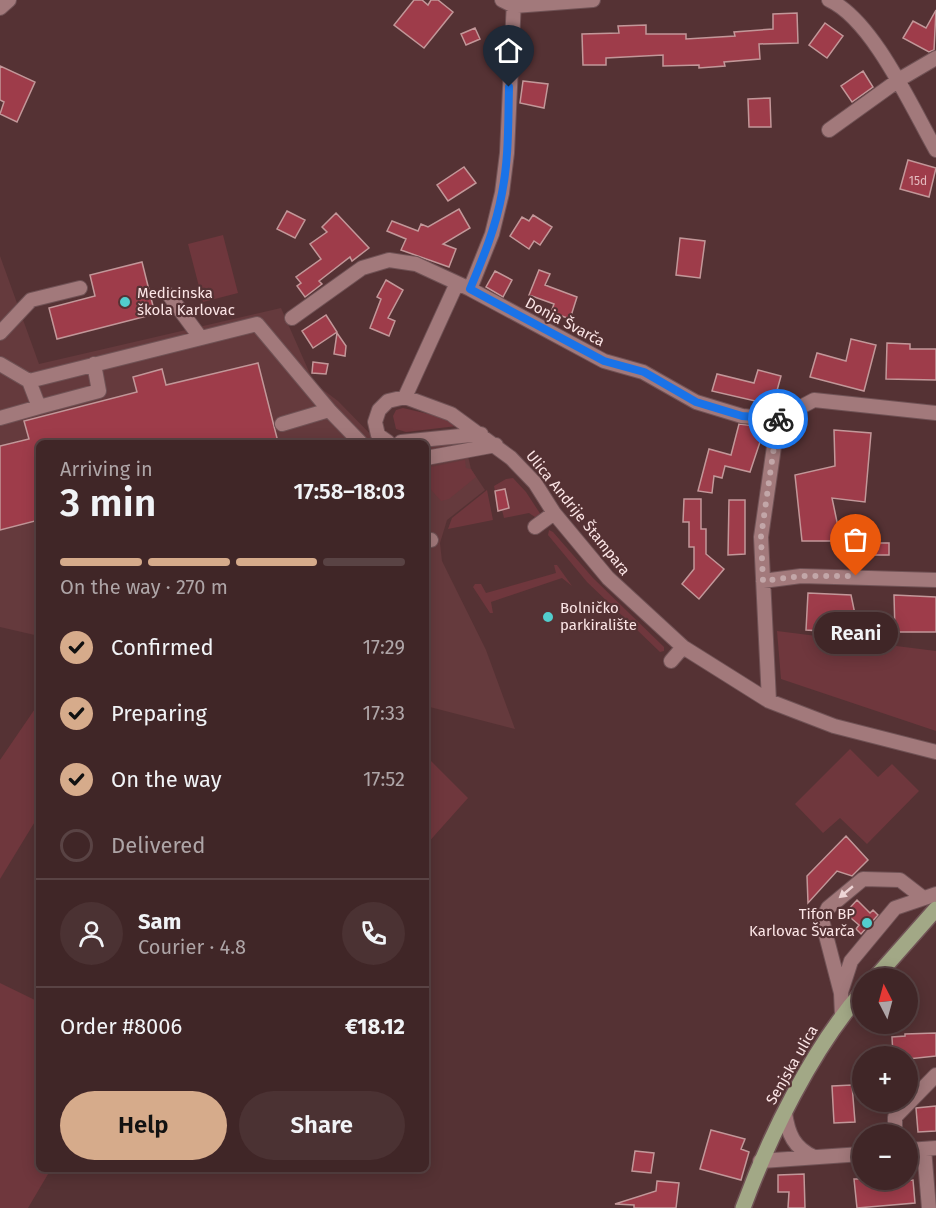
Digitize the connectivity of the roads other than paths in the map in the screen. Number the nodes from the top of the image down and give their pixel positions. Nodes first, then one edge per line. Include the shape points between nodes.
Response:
1 (9, 0) edge
2 (593, 0) edge
3 (829, 0) edge
4 (510, 2) edge
5 (0, 8) edge
6 (936, 57) edge
7 (900, 80) junction
8 (829, 130) dead end
9 (936, 150) edge
10 (464, 286) junction
11 (80, 288) dead end
12 (169, 295) dead end
13 (292, 318) dead end
14 (0, 333) edge
15 (200, 337) junction
16 (0, 364) edge
17 (94, 364) junction
18 (29, 381) junction
19 (405, 398) junction
20 (39, 407) junction
21 (329, 410) junction
22 (936, 413) edge
23 (0, 418) edge
24 (778, 419) junction
25 (282, 423) dead end
26 (480, 434) junction
27 (358, 440) edge
28 (385, 440) edge
29 (421, 440) edge
30 (496, 445) junction
31 (429, 457) edge
32 (554, 513) junction
33 (535, 527) dead end
34 (936, 580) edge
35 (763, 581) junction
36 (683, 647) junction
37 (671, 661) dead end
38 (769, 701) junction
39 (936, 752) edge
40 (936, 894) edge
41 (922, 897) junction
42 (936, 909) edge
43 (884, 968) edge
44 (841, 993) junction
45 (852, 1004) edge
46 (842, 1015) junction
47 (936, 1075) edge
48 (786, 1113) junction
49 (896, 1124) edge
50 (930, 1149) edge
51 (852, 1155) edge
52 (814, 1157) junction
53 (760, 1161) junction
54 (743, 1208) edge
55 (929, 1208) edge

1 - 5 street
2 - 4 street
3 - 7 street via 845,7
4 - 10 street via 507,153 502,194 492,234
6 - 7 street
7 - 8 street
7 - 9 street
10 - 13 street, Donja Švarča via 416,264 389,260 362,268
10 - 19 street
10 - 24 street, Donja Švarča via 604,361 644,372 696,402 742,416
11 - 14 street via 31,300
12 - 15 street
15 - 17 street
15 - 21 street via 257,324
16 - 18 street
17 - 18 street
17 - 20 street via 99,391
18 - 20 street
19 - 26 street, Ulica Andrije Štampara via 451,414
19 - 28 street via 388,401 379,410 375,422 378,435
20 - 23 street
21 - 25 street
21 - 27 street
22 - 24 street via 814,400
24 - 35 street via 761,537
26 - 29 street
26 - 30 street, Ulica Andrije Štampara
30 - 31 street
30 - 32 street, Ulica Andrije Štampara via 535,483
32 - 33 street
32 - 36 street, Ulica Andrije Štampara via 608,578
34 - 35 street via 801,576
35 - 38 street
36 - 37 street
36 - 38 street, Ulica Andrije Štampara
38 - 39 street, Ulica Andrije Štampara via 834,726
40 - 41 street
41 - 44 street via 895,908 851,961
41 -> 44 street via 900,880 863,879 828,908 822,920
42 - 43 main road
44 - 46 street
45 - 46 main road, Senjska ulica
46 - 48 main road, Senjska ulica
47 - 49 street via 896,1117
48 - 52 street via 793,1141
48 - 53 main road, Senjska ulica
50 - 55 street
51 - 52 street
52 - 53 street
53 - 54 main road, Senjska ulica

